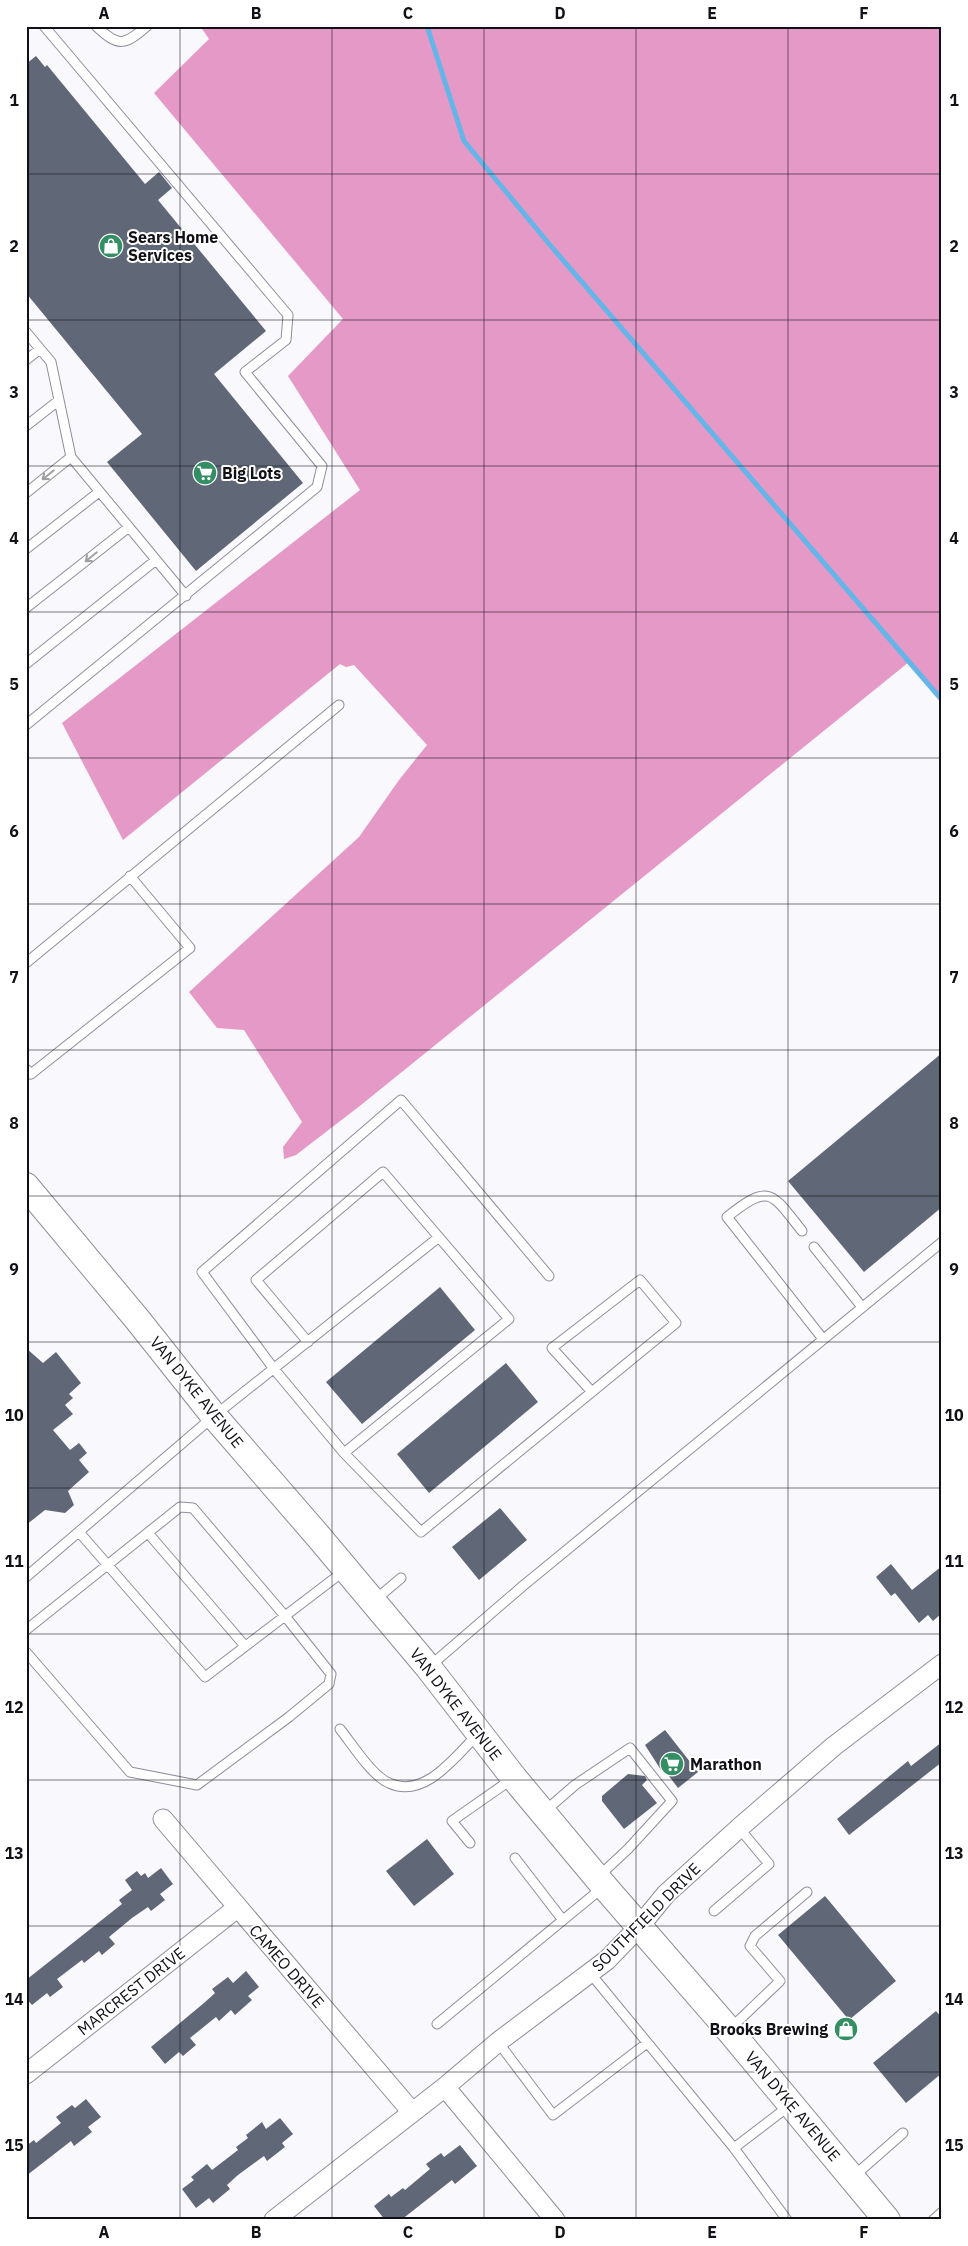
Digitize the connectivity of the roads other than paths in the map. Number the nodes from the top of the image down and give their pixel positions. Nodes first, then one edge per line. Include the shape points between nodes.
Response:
1 (44, 26) edge
2 (96, 26) edge
3 (148, 26) edge
4 (26, 332) edge
5 (40, 349) junction
6 (26, 360) edge
7 (58, 400) junction
8 (26, 426) edge
9 (71, 457) junction
10 (99, 492) junction
11 (26, 493) edge
12 (129, 527) junction
13 (26, 549) edge
14 (156, 560) junction
15 (186, 596) junction
16 (26, 608) edge
17 (26, 664) edge
18 (339, 705) dead end
19 (26, 725) edge
20 (130, 876) junction
21 (26, 963) edge
22 (26, 1069) edge
23 (26, 1186) edge
24 (802, 1231) dead end
25 (439, 1238) junction
26 (942, 1242) edge
27 (814, 1247) dead end
28 (549, 1276) dead end
29 (862, 1307) junction
30 (824, 1339) junction
31 (308, 1342) junction
32 (274, 1370) junction
33 (592, 1392) junction
34 (214, 1416) junction
35 (344, 1453) junction
36 (79, 1532) junction
37 (148, 1533) junction
38 (108, 1566) junction
39 (346, 1569) junction
40 (26, 1578) edge
41 (401, 1578) dead end
42 (373, 1602) junction
43 (285, 1616) junction
44 (26, 1630) edge
45 (246, 1646) junction
46 (26, 1652) edge
47 (942, 1664) edge
48 (428, 1668) junction
49 (340, 1729) dead end
50 (480, 1733) junction
51 (514, 1778) junction
52 (543, 1812) junction
53 (163, 1819) dead end
54 (739, 1828) junction
55 (470, 1843) dead end
56 (515, 1858) dead end
57 (600, 1882) junction
58 (807, 1892) dead end
59 (236, 1908) junction
60 (714, 1911) dead end
61 (562, 1919) junction
62 (638, 1928) junction
63 (590, 1974) junction
64 (437, 2024) dead end
65 (729, 2030) junction
66 (498, 2042) junction
67 (647, 2044) junction
68 (26, 2074) edge
69 (445, 2087) junction
70 (791, 2104) junction
71 (412, 2112) junction
72 (903, 2133) dead end
73 (734, 2148) junction
74 (852, 2178) junction
75 (942, 2212) edge
76 (881, 2218) edge
77 (274, 2220) edge
78 (555, 2220) edge
79 (787, 2220) edge
80 (933, 2220) edge

1 - 15 lane via 288,315 286,340 246,372 322,466 317,486
2 - 3 lane via 117,41 129,41
4 - 5 lane
5 - 6 lane
5 - 7 lane via 51,362
7 - 8 lane
7 - 9 lane
9 - 10 lane
9 -> 11 lane
10 - 12 lane
10 - 13 lane
12 - 14 lane
12 -> 16 lane
14 - 15 lane
14 - 17 lane
15 - 19 lane
18 - 20 lane
20 - 21 lane
20 - 22 lane via 190,948 31,1074
23 - 34 main road, VAN DYKE AVENUE
24 - 30 lane via 780,1203 769,1196 760,1195 749,1200 727,1217
25 - 31 lane
25 - 31 lane via 383,1172 256,1280
25 - 35 lane via 509,1319
26 - 29 lane
27 - 29 lane
28 - 32 lane via 400,1100 202,1272
29 - 30 lane
30 - 48 lane
31 - 32 lane
32 - 34 lane
32 - 35 lane
33 - 33 lane via 676,1323 640,1280 552,1348
33 - 35 lane via 422,1532
34 - 36 lane
34 - 39 main road, VAN DYKE AVENUE
36 - 38 lane
36 - 40 lane
37 - 38 lane
37 - 43 lane via 180,1506 193,1508
37 - 45 lane
38 - 44 lane
38 - 45 lane via 205,1677
39 - 42 main road, VAN DYKE AVENUE
39 - 43 lane
41 - 42 lane
42 - 48 main road, VAN DYKE AVENUE
43 - 45 lane
43 - 46 lane via 331,1674 329,1684 197,1785 130,1772
47 - 54 street, SOUTHFIELD DRIVE via 834,1746
48 - 50 main road, VAN DYKE AVENUE
49 - 50 lane via 377,1775 400,1786 424,1783 436,1776
50 - 51 main road, VAN DYKE AVENUE
51 - 52 main road, VAN DYKE AVENUE
51 - 55 lane via 452,1821
52 - 57 main road, VAN DYKE AVENUE
52 - 57 lane via 575,1785 630,1748 672,1801
53 - 59 street, CAMEO DRIVE
54 - 60 lane via 770,1864
54 - 62 street, SOUTHFIELD DRIVE via 666,1894
56 - 61 lane
57 - 61 lane
57 - 62 main road, VAN DYKE AVENUE
58 - 65 lane via 755,1936 750,1946 780,1981
59 - 68 street, MARCREST DRIVE
59 - 71 street, CAMEO DRIVE
61 - 64 lane
62 - 63 street, SOUTHFIELD DRIVE
62 - 65 main road, VAN DYKE AVENUE
63 - 66 street, SOUTHFIELD DRIVE
63 - 67 lane
65 - 70 main road, VAN DYKE AVENUE
66 - 67 lane via 553,2114
66 - 69 street, SOUTHFIELD DRIVE
67 - 73 lane
69 - 71 street, SOUTHFIELD DRIVE
69 - 78 street
70 - 73 lane
70 - 74 main road, VAN DYKE AVENUE
71 - 77 street, SOUTHFIELD DRIVE
72 - 74 lane
73 - 79 lane
74 - 76 main road, VAN DYKE AVENUE
75 - 80 lane

